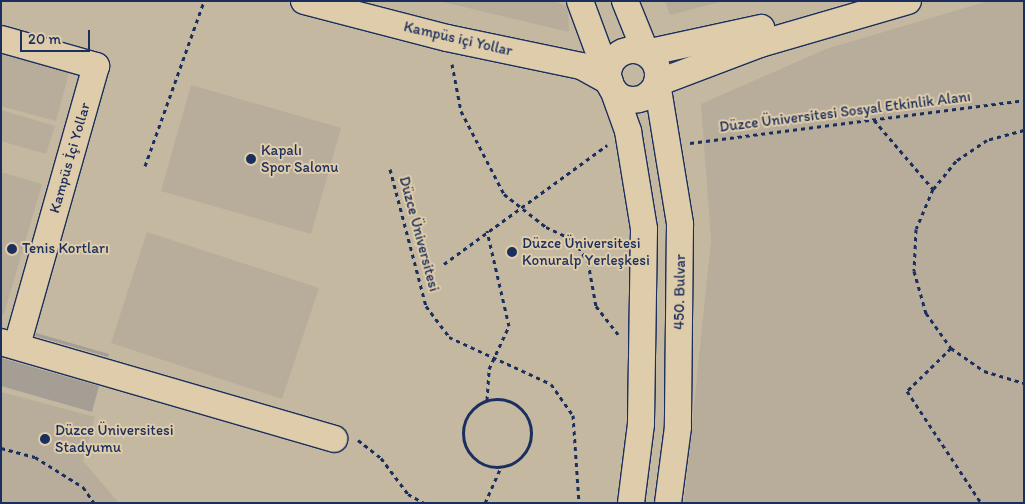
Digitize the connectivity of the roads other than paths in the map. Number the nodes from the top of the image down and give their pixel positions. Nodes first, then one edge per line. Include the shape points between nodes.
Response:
1 (304, 1) edge
2 (580, 1) edge
3 (625, 1) edge
4 (853, 1) edge
5 (908, 1) edge
6 (1, 39) edge
7 (646, 53) junction
8 (657, 82) junction
9 (611, 85) junction
10 (9, 344) edge
11 (334, 439) road end
12 (631, 503) edge
13 (668, 503) edge

1 - 9 street, Kampüs içi Yollar via 447,38 581,66
2 - 9 street
3 - 7 street
4 - 7 street via 711,42
5 - 8 street via 760,44
6 - 10 street, Kampüs İçi Yollar via 96,66
7 - 8 street via 656,66
7 - 9 street via 621,54 610,66
8 - 9 street via 641,99 625,98
8 - 13 street, 450. Bulvar via 670,146 680,224 678,427
9 - 12 street via 628,131 644,228 641,424
10 - 11 street, Kampüs İçi Yollar

